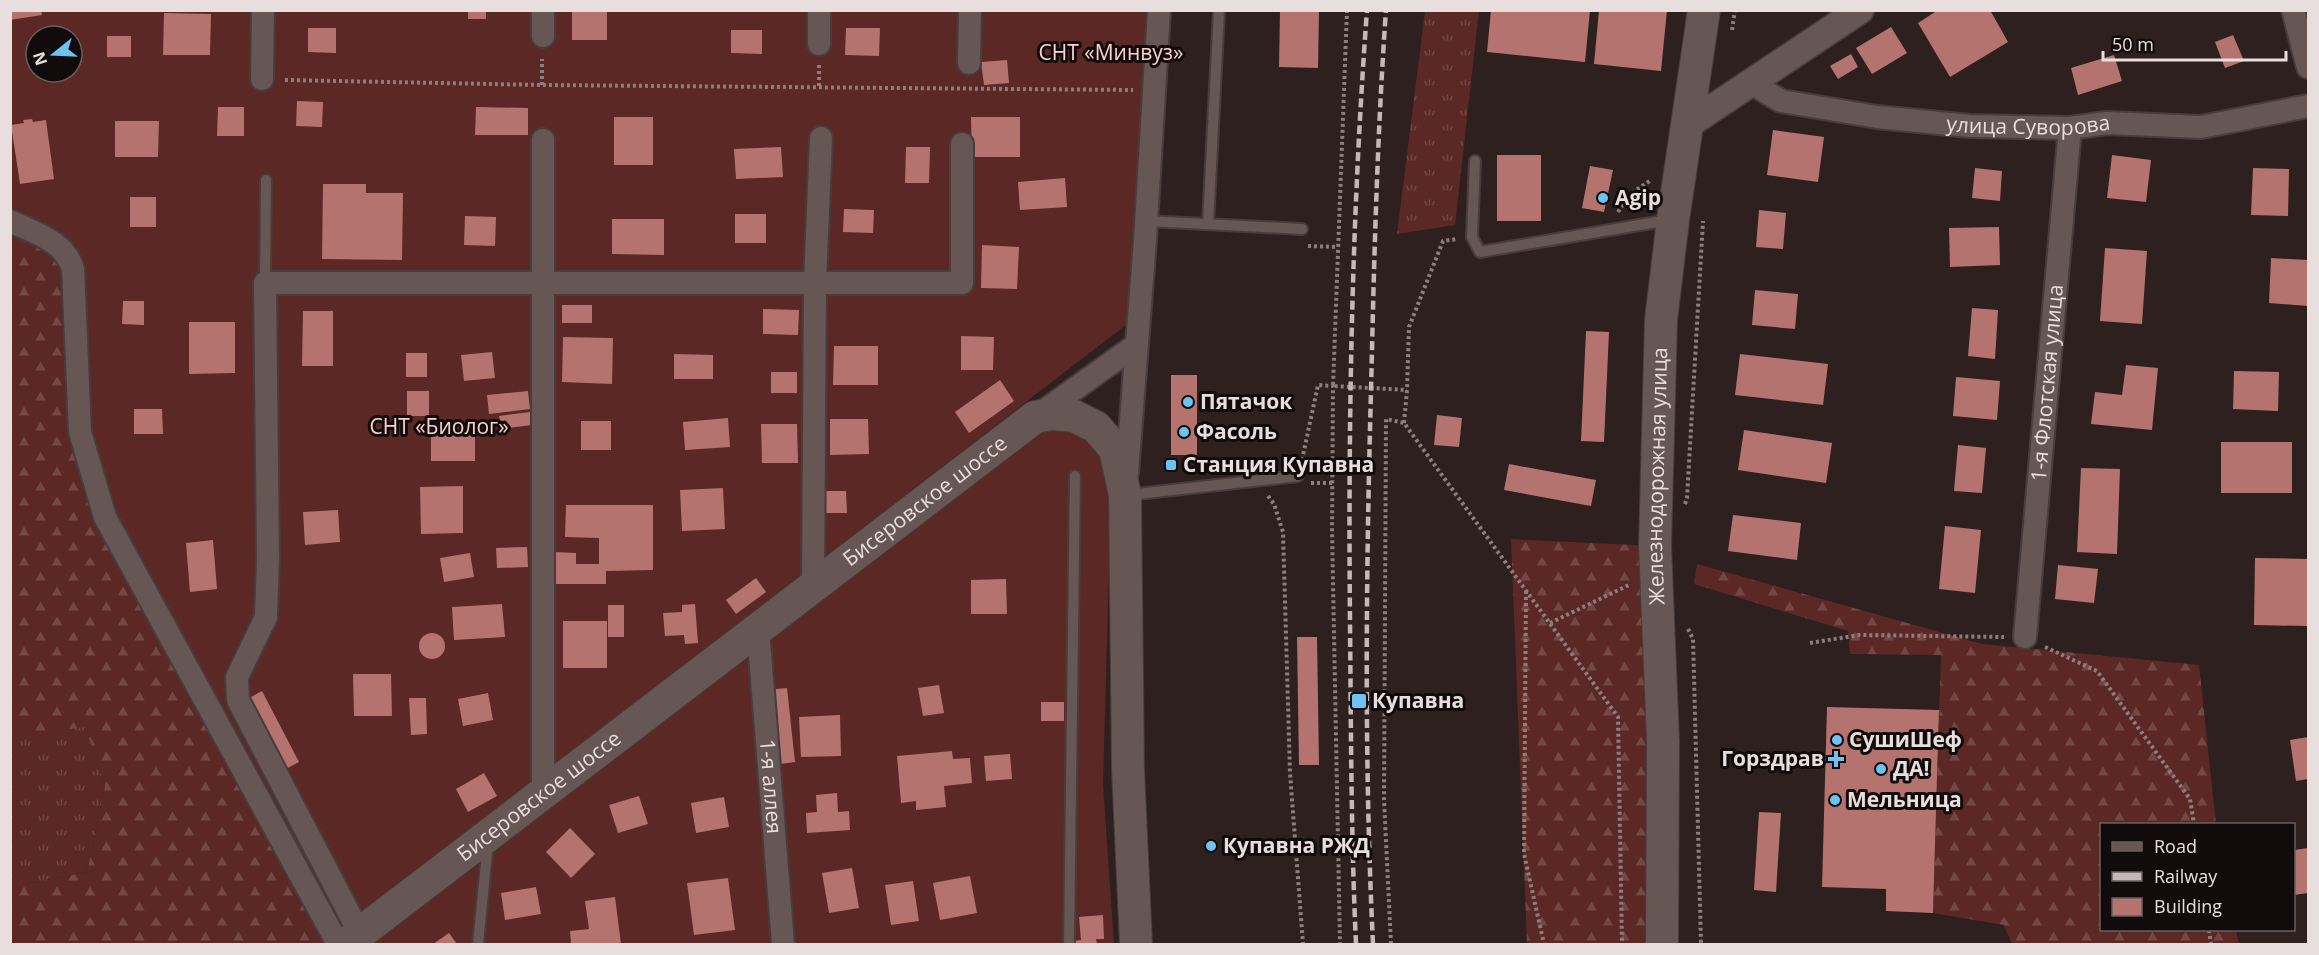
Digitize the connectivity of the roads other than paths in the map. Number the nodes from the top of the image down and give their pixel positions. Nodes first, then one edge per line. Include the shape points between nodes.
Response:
1 (263, 10) edge
2 (543, 10) edge
3 (819, 10) edge
4 (970, 10) edge
5 (1159, 10) edge
6 (1219, 10) edge
7 (1704, 10) edge
8 (1860, 10) edge
9 (2293, 10) edge
10 (543, 36) dead end
11 (819, 44) dead end
12 (969, 63) dead end
13 (2308, 67) edge
14 (262, 79) road end
15 (1751, 83) junction
16 (2308, 106) edge
17 (1686, 126) junction
18 (2070, 128) junction
19 (821, 138) dead end
20 (543, 140) dead end
21 (962, 144) dead end
22 (1475, 161) dead end
23 (266, 180) dead end
24 (1673, 220) junction
25 (10, 221) edge
26 (1147, 221) junction
27 (1209, 224) junction
28 (1302, 229) dead end
29 (542, 282) junction
30 (265, 283) junction
31 (815, 283) junction
32 (1136, 345) junction
33 (1035, 417) junction
34 (1075, 476) dead end
35 (1298, 476) road end
36 (1125, 495) junction
37 (813, 587) junction
38 (758, 629) junction
39 (2025, 637) road end
40 (543, 794) junction
41 (489, 835) junction
42 (348, 941) edge
43 (478, 945) edge
44 (783, 945) edge
45 (1070, 945) edge
46 (1136, 945) edge
47 (1662, 945) edge

1 - 14 street
2 - 10 street
3 - 11 street
4 - 12 street
5 - 26 street
6 - 27 lane
7 - 17 main road, Железнодорожная улица
8 - 15 street
9 - 13 street
15 - 17 street
15 - 18 street, улица Суворова via 1781,101 1877,117 1970,126
16 - 18 street, улица Суворова via 2201,127 2107,123
17 - 24 main road, Железнодорожная улица
18 - 39 street, 1-я Флотская улица
19 - 31 street
20 - 29 street
21 - 31 street via 962,284
22 - 24 lane via 1472,237 1480,252
23 - 30 lane
24 - 47 main road, Железнодорожная улица via 1661,320 1656,572 1663,741
25 - 42 street via 64,249 70,259 80,432 105,517 216,717
26 - 27 lane
26 - 32 street
27 - 28 lane
29 - 30 street
29 - 31 street
29 - 40 street
30 - 42 street via 266,617 237,677 238,700
31 - 37 street
32 - 33 street
32 - 36 street
33 - 36 main road via 1074,416 1096,427 1115,449
33 - 37 main road, Бисеровское шоссе
34 - 45 lane
35 - 36 lane
36 - 46 main road via 1128,770
37 - 38 main road, Бисеровское шоссе
38 - 40 main road, Бисеровское шоссе
38 - 44 street, 1-я аллея
40 - 41 main road, Бисеровское шоссе
41 - 42 main road, Бисеровское шоссе
41 - 43 lane

